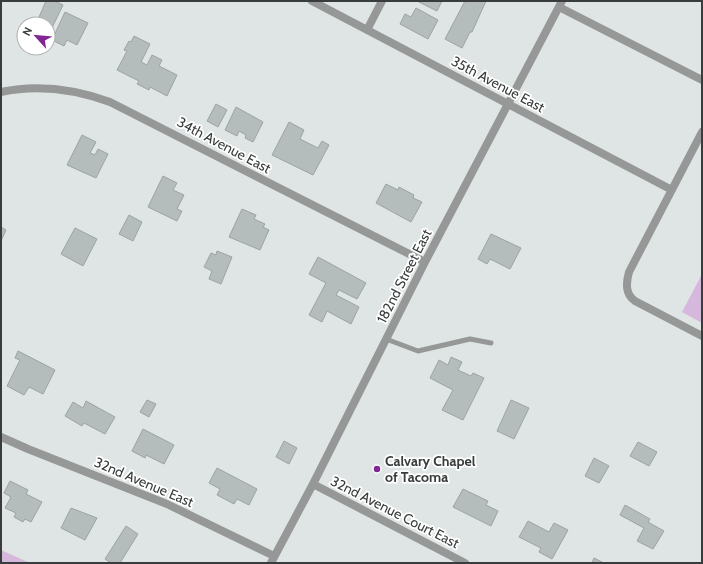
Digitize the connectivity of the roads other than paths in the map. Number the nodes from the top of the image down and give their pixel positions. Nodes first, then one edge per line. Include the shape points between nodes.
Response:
1 (312, 1) edge
2 (382, 1) edge
3 (561, 4) edge
4 (367, 30) junction
5 (702, 80) edge
6 (1, 92) edge
7 (508, 104) junction
8 (702, 132) edge
9 (672, 190) junction
10 (425, 262) junction
11 (702, 336) edge
12 (386, 339) junction
13 (491, 342) dead end
14 (1, 437) edge
15 (313, 484) junction
16 (273, 560) edge
17 (465, 563) edge

1 - 4 street, 35th Avenue East
2 - 4 street
3 - 5 street
3 - 7 street, 182nd Street East
4 - 7 street, 35th Avenue East
6 - 10 street, 34th Avenue East via 25,88 67,89 110,102
7 - 9 street, 35th Avenue East
7 - 10 street, 182nd Street East
8 - 9 street
9 - 11 street via 629,272 627,291 635,301
10 - 12 street, 182nd Street East
12 - 13 lane via 418,350 470,339
12 - 15 street, 182nd Street East
14 - 16 street, 32nd Avenue East via 167,504
15 - 16 street, 182nd Street East
15 - 17 street, 32nd Avenue Court East

